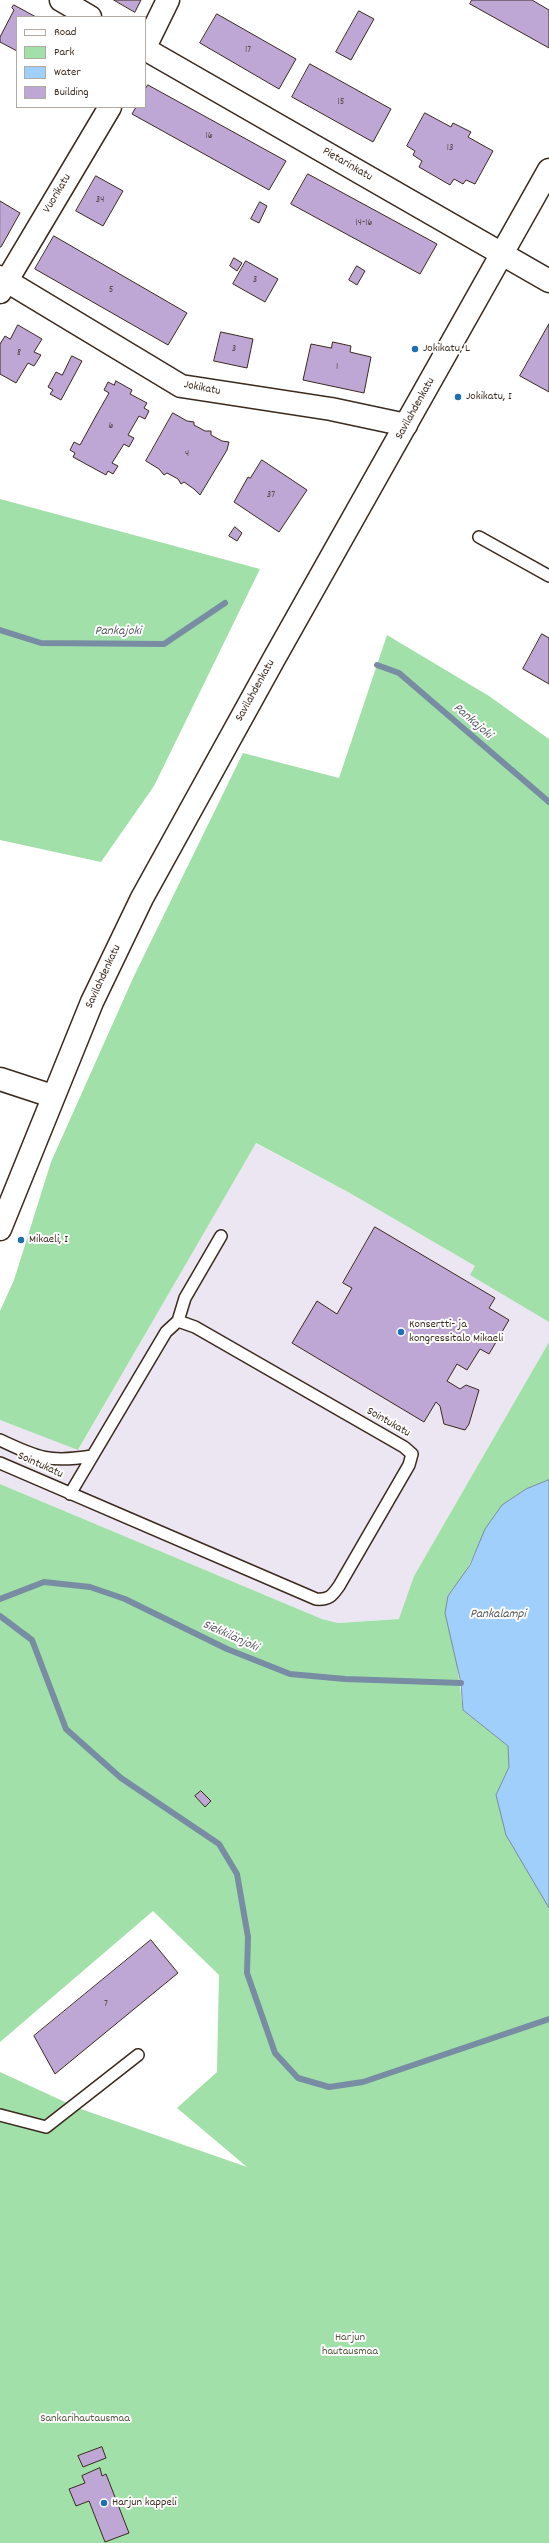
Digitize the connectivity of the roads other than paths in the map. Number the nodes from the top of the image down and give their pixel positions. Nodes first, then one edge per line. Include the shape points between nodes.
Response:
1 (60, 0) edge
2 (168, 0) edge
3 (88, 16) edge
4 (146, 46) edge
5 (146, 49) edge
6 (109, 108) edge
7 (549, 170) edge
8 (503, 254) junction
9 (549, 281) edge
10 (2, 283) edge
11 (406, 426) junction
12 (479, 537) dead end
13 (549, 576) edge
14 (0, 1079) edge
15 (52, 1096) junction
16 (0, 1230) edge
17 (221, 1236) dead end
18 (178, 1321) junction
19 (0, 1440) edge
20 (92, 1456) junction
21 (0, 1463) edge
22 (70, 1494) junction
23 (138, 2055) dead end
24 (0, 2115) edge

1 - 3 street
2 - 4 street
5 - 8 street, Pietarinkatu
6 - 10 street, Vuorikatu
7 - 8 street, Savilahdenkatu
8 - 9 street, Pietarinkatu
8 - 11 street, Savilahdenkatu
10 - 11 street, Jokikatu via 181,386 331,409
11 - 15 street, Savilahdenkatu via 142,898 92,1002
12 - 13 lane
14 - 15 street
15 - 16 street, Savilahdenkatu
17 - 18 lane via 185,1298
18 - 20 lane, Sointukatu via 166,1332
18 - 22 lane, Sointukatu via 187,1323 404,1447 412,1454 409,1466 339,1586 331,1597 324,1600 316,1599
19 - 20 lane via 44,1459 65,1460
20 - 22 lane, Sointukatu
21 - 22 lane, Sointukatu
23 - 24 lane via 46,2127

